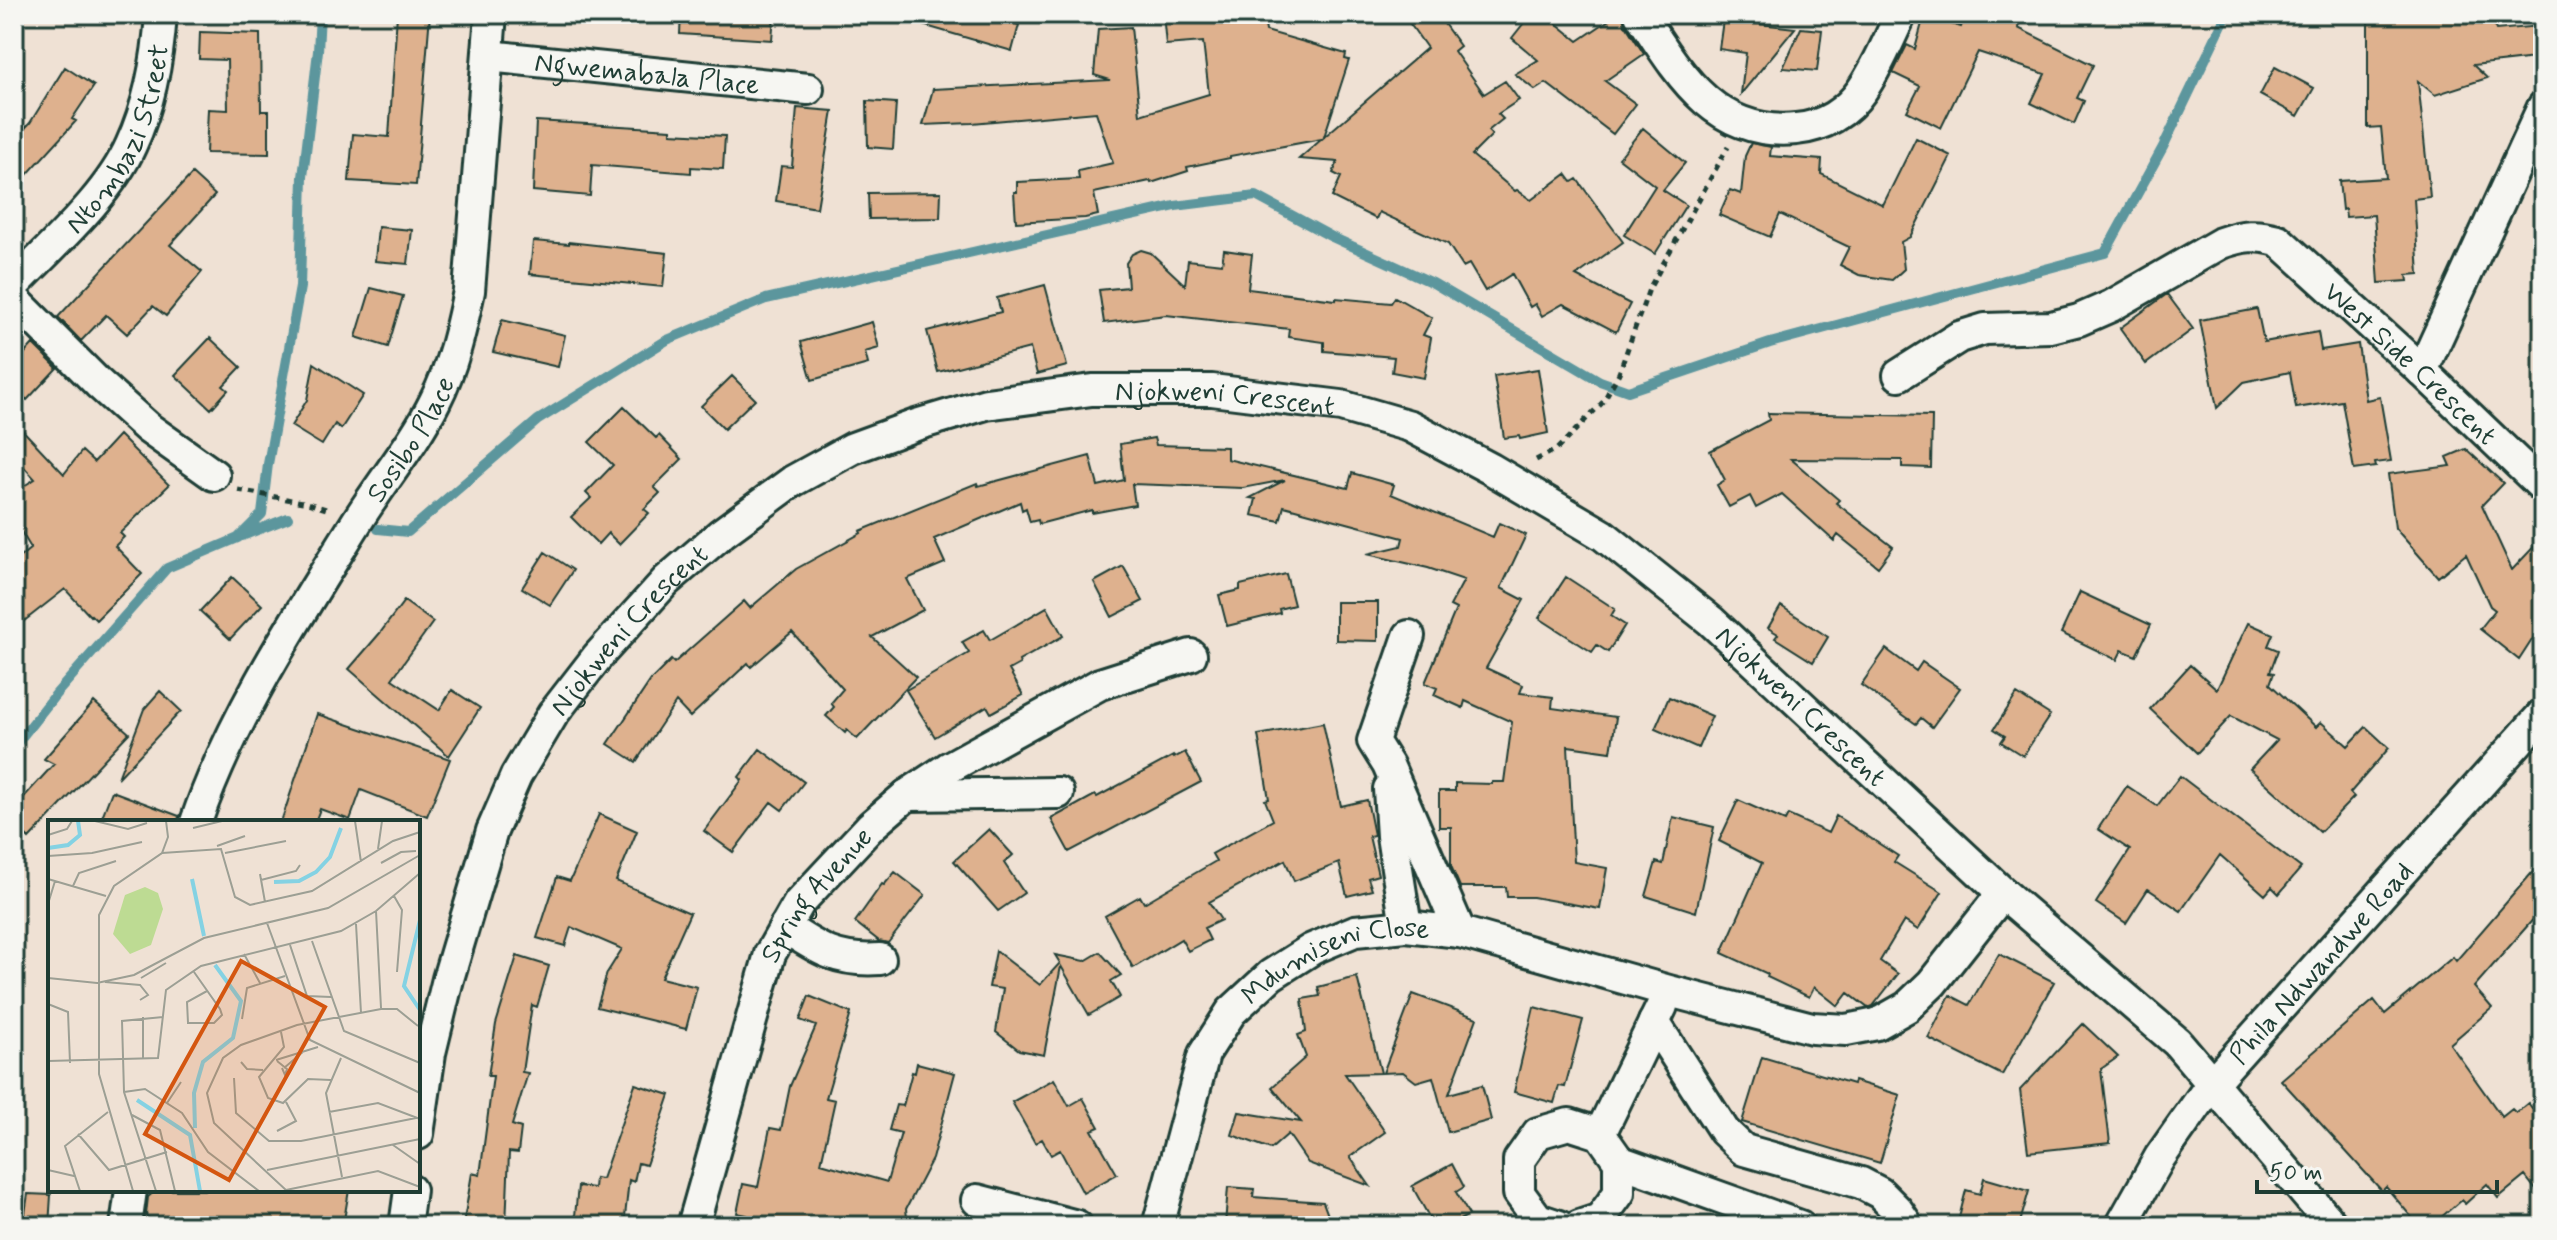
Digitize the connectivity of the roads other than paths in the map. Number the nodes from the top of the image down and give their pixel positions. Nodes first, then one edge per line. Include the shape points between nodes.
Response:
1 (161, 14) edge
2 (491, 14) edge
3 (1640, 14) edge
4 (1901, 14) edge
5 (488, 56) junction
6 (808, 89) dead end
7 (2543, 107) edge
8 (14, 285) edge
9 (14, 299) edge
10 (2422, 371) junction
11 (1899, 375) dead end
12 (214, 475) dead end
13 (2543, 487) edge
14 (1409, 636) dead end
15 (1191, 655) dead end
16 (2543, 714) edge
17 (1383, 760) junction
18 (1058, 793) dead end
19 (907, 795) junction
20 (197, 820) edge
21 (2003, 893) junction
22 (1406, 926) junction
23 (785, 927) junction
24 (1460, 932) junction
25 (880, 959) dead end
26 (1669, 991) junction
27 (1654, 1022) junction
28 (2213, 1082) junction
29 (420, 1120) edge
30 (1600, 1134) junction
31 (1619, 1161) junction
32 (131, 1192) edge
33 (410, 1192) edge
34 (977, 1200) dead end
35 (126, 1226) edge
36 (405, 1226) edge
37 (693, 1226) edge
38 (1077, 1226) edge
39 (1158, 1226) edge
40 (1559, 1226) edge
41 (1579, 1226) edge
42 (1800, 1226) edge
43 (1908, 1226) edge
44 (2121, 1226) edge
45 (2333, 1226) edge

1 - 8 street, Ntombazi Street via 156,64 131,146 91,203
2 - 5 street, Sosibo Place
3 - 4 street via 1689,86 1728,117 1771,131 1826,123 1846,108 1862,92
5 - 6 street, Ngwemabala Place
5 - 20 street, Sosibo Place via 469,291 449,369 434,403 242,713
7 - 10 street
9 - 12 street via 148,428
10 - 11 street, West Side Crescent via 2278,240 2256,235 2196,255 2079,320 2051,327 1985,329 1959,337
10 - 13 street, West Side Crescent
14 - 17 street via 1373,741
15 - 19 street, Spring Avenue via 1100,684
16 - 28 street, Phila Ndwandwe Road
17 - 22 street
17 - 24 street
18 - 19 street
19 - 23 street, Spring Avenue via 829,869
21 - 26 street, Mdumiseni Close via 1932,983 1907,1007 1877,1024 1846,1030 1812,1028
21 - 28 street, Njokweni Crescent via 2177,1042
21 - 29 street, Njokweni Crescent via 1711,621 1603,535 1410,426 1341,406 1212,390 1092,390 986,404 853,448 793,481 666,581 598,656 553,714 516,776 492,831 448,979
22 - 24 street, Mdumiseni Close
22 - 39 street, Mdumiseni Close via 1355,931 1312,949 1271,975 1231,1012 1204,1054
23 - 25 street via 819,950 857,961
23 - 37 street, Spring Avenue via 770,954
24 - 26 street, Mdumiseni Close
26 - 27 street
27 - 30 street
27 - 43 street via 1724,1131 1744,1150 1861,1183 1880,1193
28 - 44 street, Phila Ndwandwe Road via 2160,1157
28 - 45 street, Njokweni Crescent
30 - 31 street
30 - 40 street via 1569,1124 1538,1133 1519,1160 1519,1193 1538,1219
31 - 41 street via 1619,1193 1600,1219
31 - 42 street
32 - 35 street
33 - 36 street
34 - 38 street

